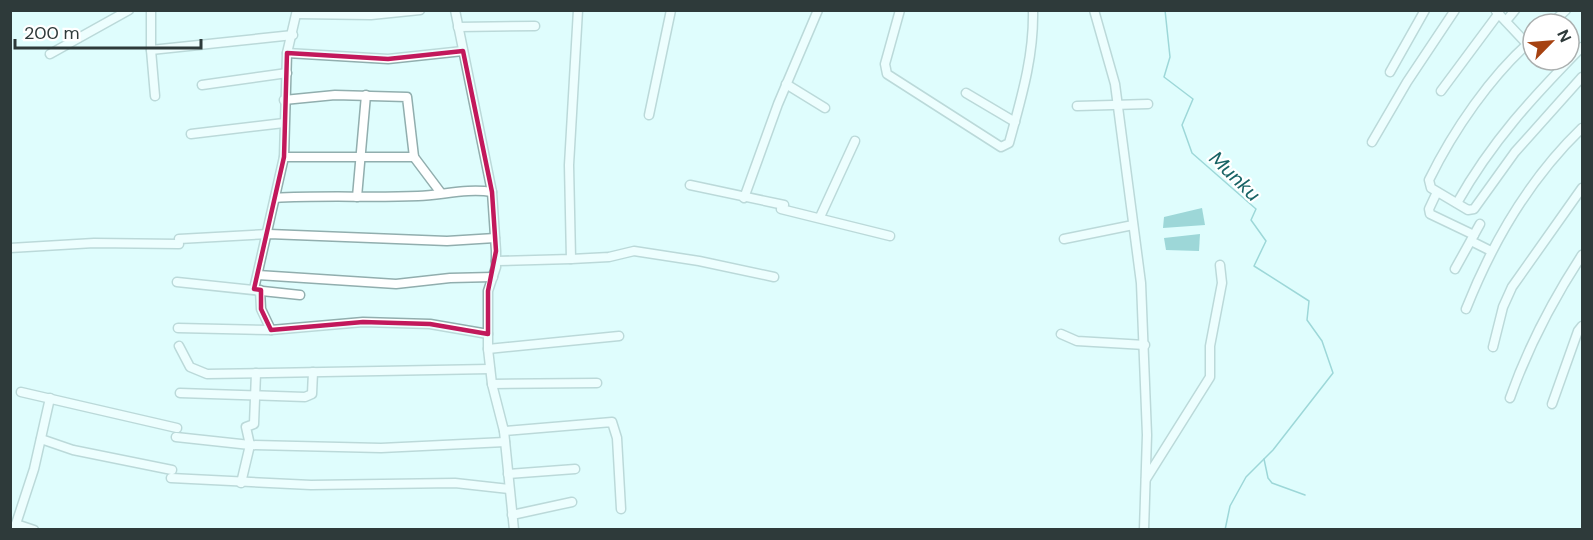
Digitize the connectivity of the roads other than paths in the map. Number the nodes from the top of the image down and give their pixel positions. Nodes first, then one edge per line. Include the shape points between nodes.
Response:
1 (129, 10) edge
2 (152, 10) edge
3 (420, 10) edge
4 (455, 10) edge
5 (579, 10) edge
6 (671, 10) edge
7 (818, 10) edge
8 (900, 10) edge
9 (1033, 10) edge
10 (1095, 10) edge
11 (1425, 10) edge
12 (1455, 10) edge
13 (1515, 10) edge
14 (297, 12) edge
15 (1497, 12) edge
16 (113, 14) edge
17 (1506, 21) junction
18 (535, 26) dead end
19 (459, 27) junction
20 (293, 34) junction
21 (1521, 34) edge
22 (1582, 47) edge
23 (151, 50) junction
24 (463, 51) junction
25 (1521, 52) edge
26 (287, 53) junction
27 (50, 54) dead end
28 (1390, 72) dead end
29 (287, 73) junction
30 (1582, 77) edge
31 (786, 84) junction
32 (202, 85) dead end
33 (1441, 91) dead end
34 (966, 93) dead end
35 (366, 95) junction
36 (155, 96) dead end
37 (284, 100) junction
38 (1117, 104) junction
39 (1148, 104) dead end
40 (1077, 106) dead end
41 (825, 108) dead end
42 (649, 115) dead end
43 (1015, 122) junction
44 (284, 123) junction
45 (1582, 128) edge
46 (192, 134) dead end
47 (855, 141) dead end
48 (1372, 142) dead end
49 (284, 157) junction
50 (414, 157) junction
51 (360, 159) junction
52 (690, 185) dead end
53 (1582, 188) edge
54 (492, 192) junction
55 (1437, 192) junction
56 (441, 193) junction
57 (357, 197) junction
58 (275, 198) junction
59 (744, 198) junction
60 (1457, 203) junction
61 (820, 217) junction
62 (1480, 224) dead end
63 (1133, 225) junction
64 (269, 234) junction
65 (890, 236) dead end
66 (495, 238) junction
67 (1472, 238) junction
68 (1064, 240) dead end
69 (10, 248) edge
70 (1491, 251) junction
71 (1582, 255) edge
72 (571, 259) junction
73 (496, 261) junction
74 (1220, 266) dead end
75 (1455, 270) dead end
76 (258, 275) junction
77 (493, 277) junction
78 (774, 277) dead end
79 (177, 282) dead end
80 (257, 290) junction
81 (300, 295) dead end
82 (1466, 309) dead end
83 (1582, 326) edge
84 (178, 328) dead end
85 (271, 330) junction
86 (488, 334) junction
87 (1060, 334) dead end
88 (619, 336) dead end
89 (1145, 345) junction
90 (179, 346) dead end
91 (1492, 347) dead end
92 (488, 349) junction
93 (490, 369) junction
94 (313, 372) junction
95 (256, 373) junction
96 (597, 383) dead end
97 (492, 384) junction
98 (21, 392) dead end
99 (180, 393) dead end
100 (254, 395) junction
101 (50, 398) junction
102 (1510, 398) dead end
103 (1552, 404) dead end
104 (177, 428) dead end
105 (504, 431) junction
106 (176, 437) dead end
107 (41, 439) junction
108 (505, 442) junction
109 (250, 445) junction
110 (575, 469) dead end
111 (508, 474) junction
112 (1146, 480) junction
113 (241, 483) junction
114 (509, 489) junction
115 (572, 502) dead end
116 (621, 509) dead end
117 (512, 515) junction
118 (15, 527) edge
119 (34, 530) edge
120 (514, 530) edge
121 (1144, 530) edge

1 - 16 street
2 - 23 street
3 - 14 street via 371,15
4 - 19 street
5 - 72 street via 569,165
6 - 42 street
7 - 31 street
8 - 43 street via 885,64 887,74 1001,147 1009,142
9 - 43 street via 1031,54
10 - 38 street
11 - 28 street
12 - 48 street
13 - 17 street
14 - 20 street
15 - 17 street
15 - 33 street
16 - 27 street
17 - 21 street
18 - 19 street
19 - 24 street
20 - 23 street
20 - 26 street
22 - 60 street via 1488,152
23 - 36 street
24 - 26 street via 388,59
24 - 54 street
25 - 55 street via 1447,144 1428,183
26 - 29 street
29 - 32 street
29 - 37 street
30 - 60 street via 1522,144 1474,209 1469,211
31 - 41 street
31 - 59 street
34 - 43 street
35 - 37 street
35 - 50 street via 407,97
35 - 51 street
37 - 44 street
38 - 39 street
38 - 40 street
38 - 63 street
44 - 46 street
44 - 49 street
45 - 70 street via 1540,175
47 - 61 street
49 - 51 street
49 - 58 street
50 - 51 street
50 - 56 street
51 - 57 street
52 - 59 street
53 - 91 street via 1512,287
54 - 56 street
54 - 66 street
55 - 60 street
55 - 67 street via 1430,214
56 - 57 street
57 - 58 street
58 - 64 street
59 - 61 street
61 - 65 street
62 - 67 street
63 - 68 street
63 - 89 street
64 - 66 street via 447,241
64 - 69 street
64 - 76 street
66 - 73 street
67 - 70 street
67 - 75 street
70 - 82 street
71 - 102 street via 1539,325
72 - 73 street
72 - 78 street via 634,251
73 - 77 street
74 - 112 street via 1222,283 1210,346 1210,377
76 - 77 street via 396,284
76 - 80 street
77 - 86 street via 488,291
79 - 80 street
80 - 81 street
80 - 85 street
83 - 103 street
84 - 85 street
85 - 86 street via 363,322 430,324
86 - 92 street
87 - 89 street via 1077,341
88 - 92 street
89 - 112 street
90 - 95 street via 190,367 199,373
92 - 93 street
93 - 94 street
93 - 97 street
94 - 95 street
94 - 100 street via 311,395
95 - 100 street
96 - 97 street
97 - 105 street
98 - 101 street
99 - 100 street
100 - 109 street via 254,424 246,427
101 - 104 street
101 - 107 street
105 - 108 street
105 - 116 street via 612,422 617,438
106 - 109 street
107 - 113 street via 172,474
107 - 118 street
108 - 109 street via 381,448
108 - 111 street
109 - 113 street
110 - 111 street
111 - 114 street
112 - 121 street
113 - 114 street via 455,483
114 - 117 street
115 - 117 street
117 - 120 street
118 - 119 street

